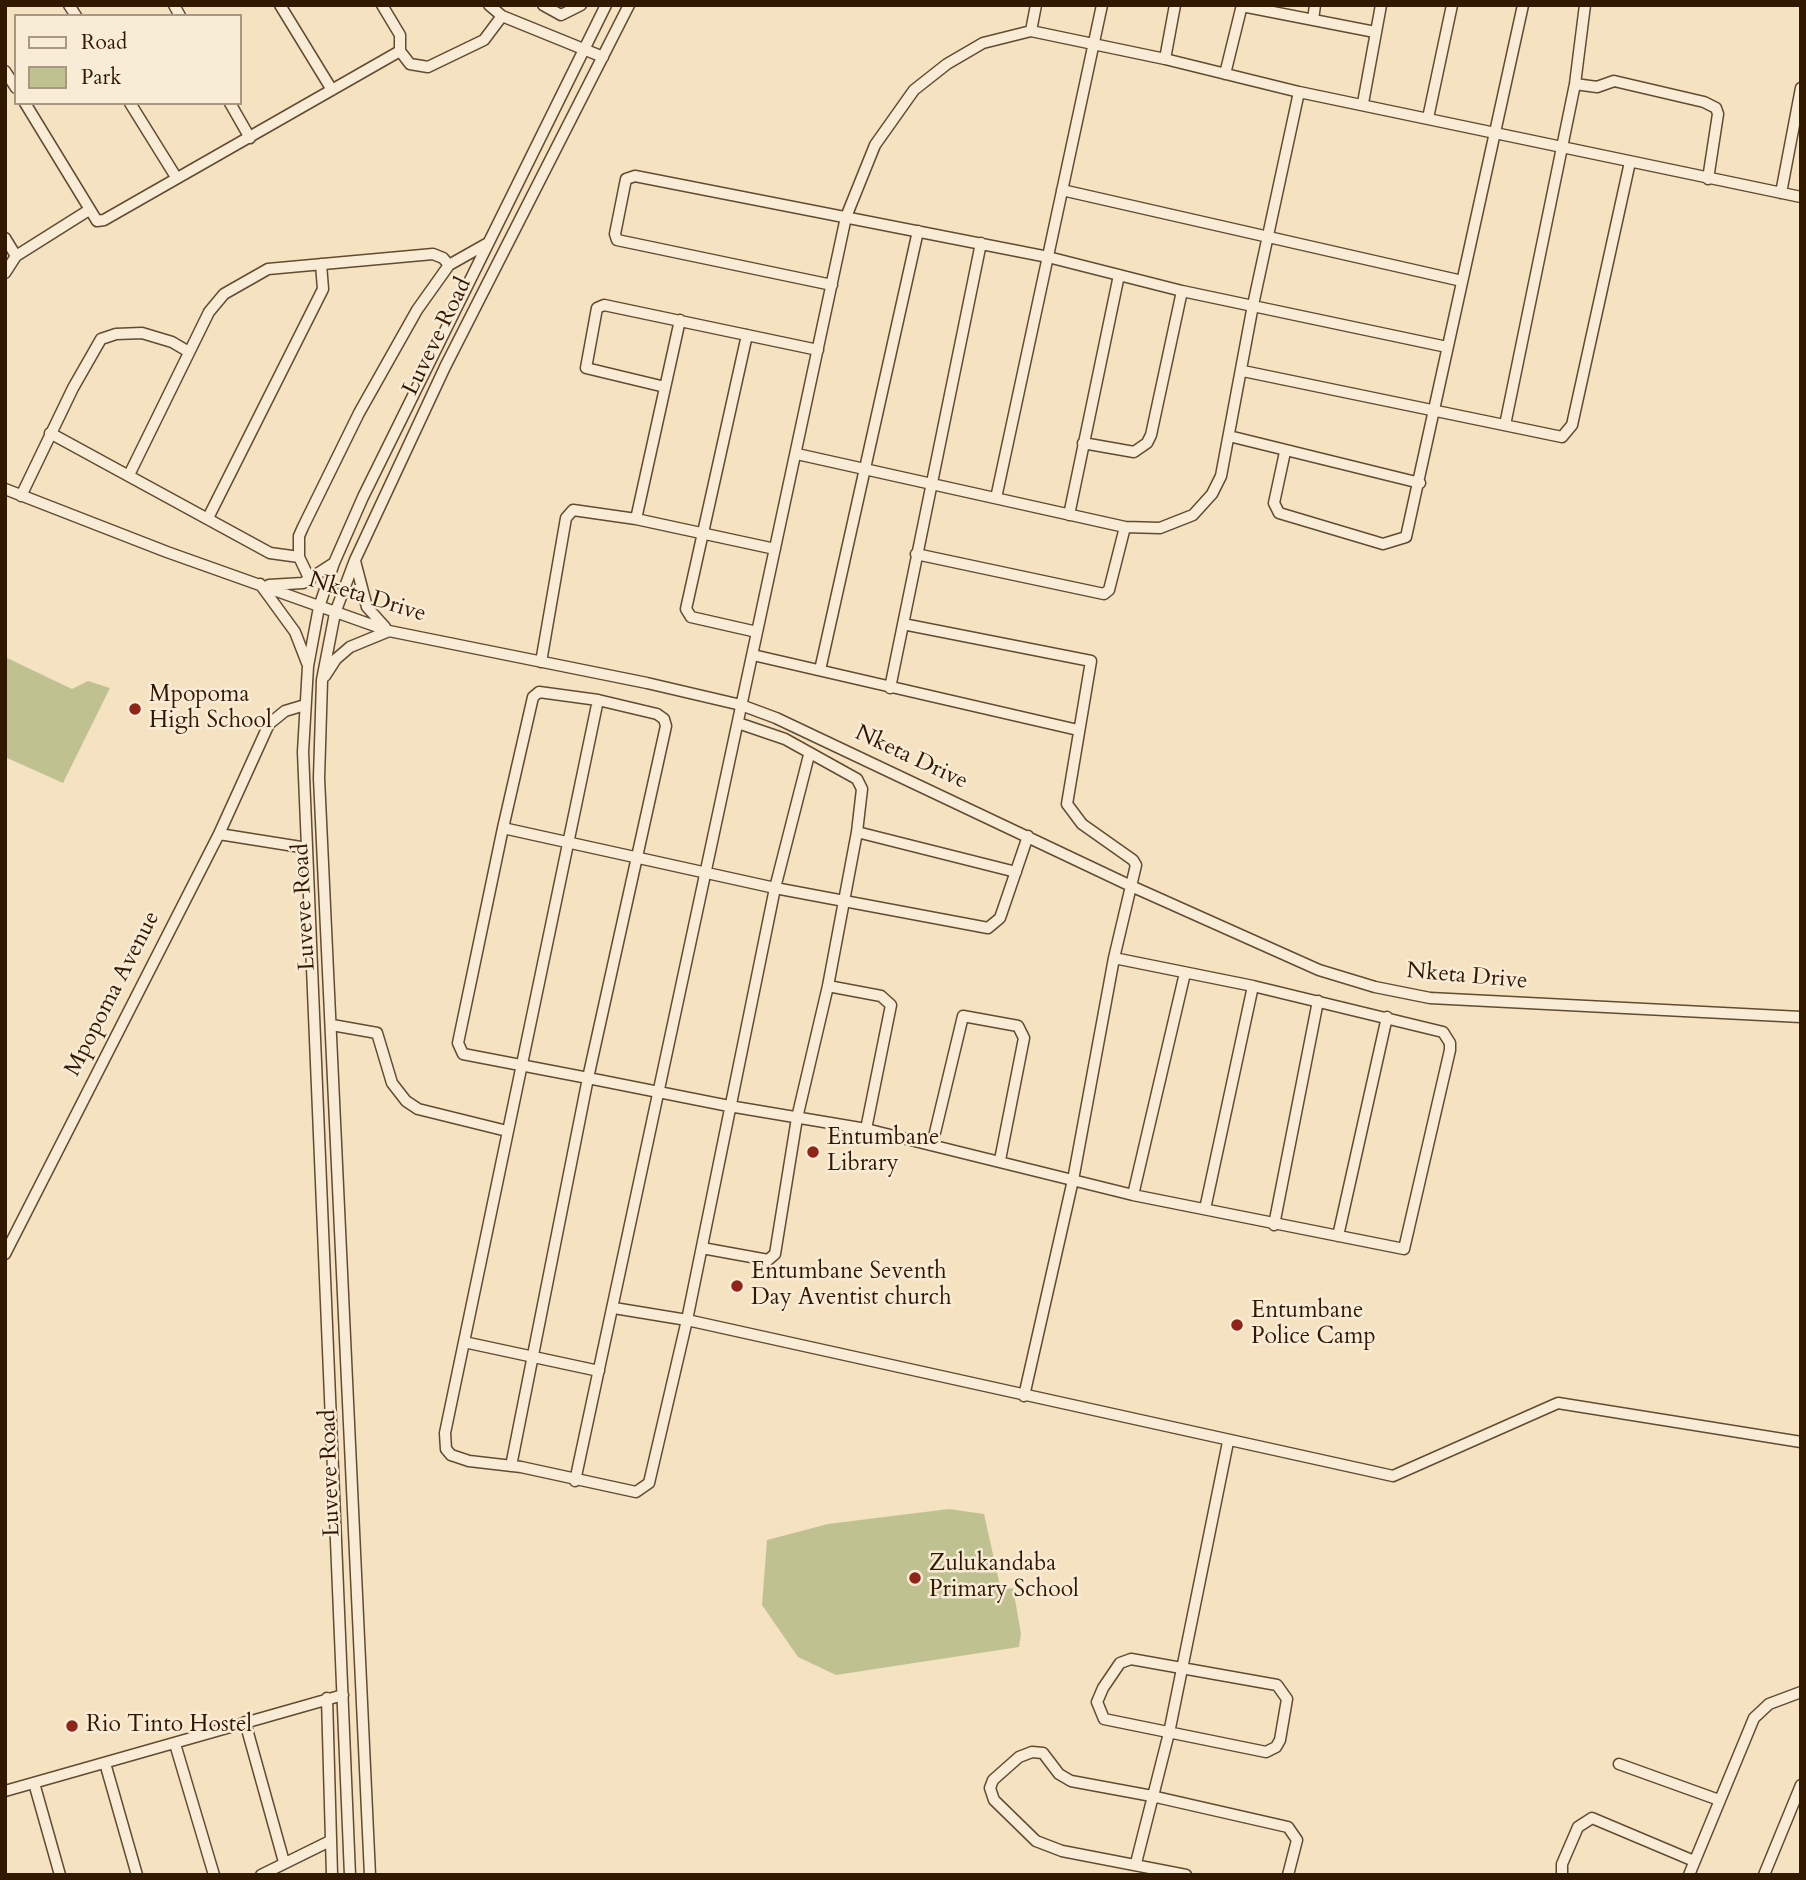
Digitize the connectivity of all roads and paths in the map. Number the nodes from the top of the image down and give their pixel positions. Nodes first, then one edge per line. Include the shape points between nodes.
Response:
1 (280, 5) edge
2 (382, 5) edge
3 (489, 5) edge
4 (543, 5) edge
5 (581, 5) edge
6 (606, 5) edge
7 (629, 5) edge
8 (1036, 5) edge
9 (1102, 5) edge
10 (1175, 5) edge
11 (1315, 5) edge
12 (1381, 5) edge
13 (1452, 5) edge
14 (1523, 5) edge
15 (1586, 5) edge
16 (1242, 6) edge
17 (502, 16) junction
18 (1312, 20) junction
19 (1031, 31) junction
20 (1376, 32) junction
21 (1094, 43) junction
22 (585, 49) junction
23 (400, 51) junction
24 (603, 57) junction
25 (1165, 59) junction
26 (1225, 74) junction
27 (1575, 84) junction
28 (1801, 88) edge
29 (332, 90) junction
30 (1299, 92) junction
31 (1363, 103) junction
32 (26, 105) edge
33 (132, 105) edge
34 (231, 105) edge
35 (1428, 118) junction
36 (1495, 134) junction
37 (250, 138) junction
38 (1560, 147) junction
39 (1630, 162) junction
40 (176, 177) junction
41 (1708, 179) junction
42 (1062, 190) junction
43 (1781, 193) junction
44 (1801, 197) edge
45 (89, 210) junction
46 (846, 217) junction
47 (918, 232) junction
48 (5, 238) edge
49 (1267, 239) junction
50 (488, 243) junction
51 (981, 243) junction
52 (16, 256) junction
53 (1048, 257) junction
54 (321, 264) junction
55 (449, 265) junction
56 (5, 272) edge
57 (1119, 275) junction
58 (1462, 281) junction
59 (832, 285) junction
60 (1182, 291) junction
61 (1253, 304) junction
62 (680, 320) junction
63 (747, 335) junction
64 (1447, 346) junction
65 (818, 350) junction
66 (189, 352) junction
67 (1243, 371) junction
68 (665, 387) junction
69 (1435, 413) junction
70 (1505, 425) junction
71 (50, 433) junction
72 (1229, 436) junction
73 (1083, 443) junction
74 (1285, 452) junction
75 (797, 454) junction
76 (866, 471) junction
77 (129, 475) junction
78 (1420, 483) junction
79 (930, 485) junction
80 (5, 489) edge
81 (21, 496) junction
82 (996, 498) junction
83 (1069, 515) junction
84 (208, 518) junction
85 (636, 520) junction
86 (1125, 527) junction
87 (703, 534) junction
88 (775, 550) junction
89 (916, 554) junction
90 (299, 557) junction
91 (355, 560) junction
92 (334, 563) junction
93 (310, 580) junction
94 (259, 584) junction
95 (319, 607) junction
96 (335, 613) junction
97 (903, 624) junction
98 (390, 631) junction
99 (757, 632) junction
100 (753, 655) junction
101 (541, 662) junction
102 (308, 666) junction
103 (820, 670) junction
104 (322, 680) junction
105 (890, 688) junction
106 (598, 700) junction
107 (305, 705) junction
108 (741, 705) junction
109 (738, 723) junction
110 (1078, 730) junction
111 (809, 755) junction
112 (503, 828) junction
113 (857, 832) junction
114 (219, 834) junction
115 (1028, 836) junction
116 (569, 841) junction
117 (307, 848) junction
118 (637, 856) junction
119 (706, 870) junction
120 (1016, 872) junction
121 (1131, 886) junction
122 (775, 888) junction
123 (842, 901) junction
124 (1114, 958) junction
125 (1185, 973) junction
126 (828, 986) junction
127 (1253, 986) junction
128 (1318, 1001) junction
129 (1387, 1017) junction
130 (1801, 1017) edge
131 (332, 1025) junction
132 (520, 1065) junction
133 (588, 1077) junction
134 (659, 1093) junction
135 (729, 1106) junction
136 (797, 1118) junction
137 (866, 1129) junction
138 (507, 1131) junction
139 (932, 1145) junction
140 (1000, 1160) junction
141 (1073, 1180) junction
142 (1133, 1195) junction
143 (1205, 1209) junction
144 (1274, 1225) junction
145 (1338, 1236) junction
146 (702, 1248) junction
147 (5, 1254) edge
148 (614, 1308) junction
149 (687, 1320) junction
150 (464, 1342) junction
151 (531, 1357) junction
152 (599, 1371) junction
153 (1024, 1396) junction
154 (1228, 1442) junction
155 (1801, 1442) edge
156 (511, 1466) junction
157 (575, 1480) junction
158 (1182, 1666) junction
159 (1801, 1692) edge
160 (343, 1695) junction
161 (327, 1698) junction
162 (245, 1722) junction
163 (1169, 1733) junction
164 (175, 1744) junction
165 (105, 1763) junction
166 (1619, 1764) dead end
167 (34, 1783) junction
168 (1801, 1786) edge
169 (5, 1791) edge
170 (1152, 1796) junction
171 (1719, 1800) junction
172 (1796, 1812) edge
173 (330, 1841) junction
174 (1694, 1861) junction
175 (284, 1862) junction
176 (1136, 1863) junction
177 (60, 1875) edge
178 (136, 1875) edge
179 (214, 1875) edge
180 (261, 1875) edge
181 (332, 1875) edge
182 (351, 1875) edge
183 (370, 1875) edge
184 (1186, 1875) edge
185 (1288, 1875) edge
186 (1562, 1875) edge
187 (1689, 1875) edge
188 (1764, 1875) edge

1 - 29 street
2 - 23 street via 400,35
3 - 17 street
4 - 5 street via 561,15
6 - 22 street, Luveve Road
7 - 24 street, Luveve Road
8 - 19 street
9 - 21 street
10 - 25 street
11 - 18 street
12 - 20 street
13 - 35 street
14 - 36 street
15 - 27 street
16 - 18 street
16 - 26 street
17 - 22 street
17 - 23 street via 484,40 428,67 410,64
18 - 20 street
19 - 21 street
19 - 46 street via 983,43 914,90 876,145
20 - 31 street
21 - 25 street
21 - 42 street
22 - 24 street
22 - 50 street, Luveve Road
23 - 29 street
24 - 91 street, Luveve Road via 445,367
25 - 26 street
26 - 30 street
27 - 38 street
27 - 41 street via 1597,87 1614,81 1716,108
28 - 43 street
29 - 37 street
30 - 31 street
30 - 49 street
31 - 35 street
32 - 45 street
33 - 40 street
34 - 37 street
35 - 36 street
36 - 38 street
36 - 58 street
37 - 40 street
38 - 39 street
38 - 70 street
39 - 41 street
39 - 70 street via 1570,428 1562,437
40 - 45 street via 104,220 97,222
41 - 43 street
42 - 49 street
42 - 53 street
43 - 44 street
45 - 52 street
46 - 47 street
46 - 59 street
46 - 59 street via 635,176 626,179 615,238 621,242
47 - 51 street
47 - 76 street
48 - 52 street
49 - 58 street
49 - 61 street
50 - 55 street
50 - 92 street, Luveve Road
51 - 53 street
51 - 79 street
52 - 56 street
53 - 57 street
53 - 82 street
54 - 55 street via 433,254
54 - 66 street via 268,270 224,293
54 - 84 street via 323,289
55 - 90 street via 417,310 359,413 299,536
57 - 60 street
57 - 73 street
58 - 64 street
59 - 65 street
60 - 61 street
60 - 73 street via 1147,443 1134,452
61 - 64 street
61 - 67 street
62 - 63 street
62 - 68 street
62 - 68 street via 604,304 596,311 586,368
63 - 65 street
63 - 87 street
64 - 69 street
65 - 75 street
66 - 71 street via 142,333 101,339
66 - 77 street
67 - 69 street
67 - 72 street
68 - 85 street
69 - 70 street
69 - 78 street
71 - 77 street
71 - 81 street
72 - 74 street
72 - 86 street via 1221,476 1194,515 1160,528
73 - 83 street
74 - 78 street
74 - 78 street via 1274,503 1279,513 1383,544 1406,537
75 - 76 street
75 - 88 street
76 - 79 street
76 - 103 street
77 - 84 street
79 - 82 street
79 - 89 street
80 - 81 street, Nketa Drive
81 - 94 street, Nketa Drive
82 - 83 street
83 - 86 street
84 - 90 street via 278,556
85 - 87 street
85 - 101 street via 577,509 569,513
86 - 89 street via 1109,590 1104,594
87 - 88 street
87 - 99 street via 686,611 691,617
88 - 99 street
89 - 97 street
90 - 93 street
91 - 96 street, Luveve Road
91 - 98 street via 367,607
92 - 93 street
92 - 95 street, Luveve Road
93 - 94 street via 292,585
94 - 95 street, Nketa Drive
94 - 102 street via 295,632
95 - 96 street, Nketa Drive
95 - 102 street, Luveve Road
96 - 98 street, Nketa Drive
96 - 104 street, Luveve Road
97 - 105 street
97 - 110 street via 1089,659 1093,665
98 - 101 street, Nketa Drive
98 - 104 street via 342,653
99 - 100 street
100 - 103 street
100 - 108 street
101 - 108 street, Nketa Drive
102 - 107 street, Luveve Road
103 - 105 street
104 - 131 street, Luveve Road via 319,779
105 - 110 street
106 - 112 street via 543,690 533,697
106 - 116 street
106 - 118 street via 657,714 666,726
107 - 114 street, Mpopoma Avenue via 285,711 269,724
107 - 117 street, Luveve Road
108 - 109 street
108 - 115 street, Nketa Drive
109 - 111 street via 785,739
109 - 119 street
110 - 121 street via 1067,804 1082,824 1135,862
111 - 113 street via 860,781
111 - 122 street
112 - 116 street
112 - 132 street via 458,1050
113 - 120 street
113 - 123 street
114 - 117 street
114 - 147 street, Mpopoma Avenue
115 - 120 street
115 - 121 street, Nketa Drive
116 - 118 street
116 - 132 street
117 - 160 street, Luveve Road
118 - 119 street
118 - 133 street
119 - 122 street
119 - 134 street
120 - 123 street via 998,921 988,928
121 - 124 street
121 - 130 street, Nketa Drive via 1319,970 1401,993
122 - 123 street
122 - 135 street
123 - 126 street
124 - 125 street
124 - 141 street
125 - 127 street
125 - 142 street
126 - 136 street
126 - 137 street via 881,996 891,1005
127 - 128 street
127 - 143 street
128 - 129 street
128 - 144 street
129 - 145 street
129 - 145 street via 1438,1028 1448,1037 1443,1086 1404,1249
131 - 138 street via 377,1033 391,1083 418,1109
131 - 183 street, Luveve Road
132 - 133 street
132 - 138 street
133 - 134 street
133 - 151 street
134 - 135 street
134 - 148 street
135 - 136 street
135 - 146 street
136 - 137 street
136 - 146 street via 774,1258
137 - 139 street
138 - 150 street
139 - 140 street
139 - 140 street via 963,1016 1018,1026 1024,1038
140 - 141 street
141 - 142 street
141 - 153 street
142 - 143 street
143 - 144 street
144 - 145 street
146 - 149 street
148 - 149 street
148 - 152 street
149 - 153 street
149 - 157 street via 649,1483 636,1492
150 - 151 street
150 - 156 street via 444,1433 446,1449 469,1461
151 - 152 street
151 - 156 street
152 - 157 street
153 - 154 street
154 - 155 street via 1393,1476 1549,1407 1570,1403
154 - 158 street
156 - 157 street
158 - 163 street
158 - 163 street via 1124,1660 1097,1702 1104,1719
158 - 163 street via 1276,1685 1287,1699 1283,1728 1276,1747 1266,1752
159 - 171 street via 1769,1704 1754,1718
160 - 161 street
160 - 182 street, Luveve Road
161 - 162 street
161 - 173 street
162 - 164 street
162 - 175 street
163 - 170 street
164 - 165 street
164 - 179 street
165 - 167 street
165 - 178 street
166 - 171 street
167 - 169 street
167 - 177 street
168 - 172 street
170 - 176 street
170 - 176 street via 1071,1781 1059,1774 1043,1753 1032,1752 1007,1764 990,1788 994,1800 1036,1841
170 - 185 street via 1288,1827 1297,1840
171 - 174 street
172 - 188 street
173 - 175 street
173 - 181 street
174 - 186 street via 1592,1818 1577,1826
174 - 187 street
175 - 180 street
176 - 184 street

